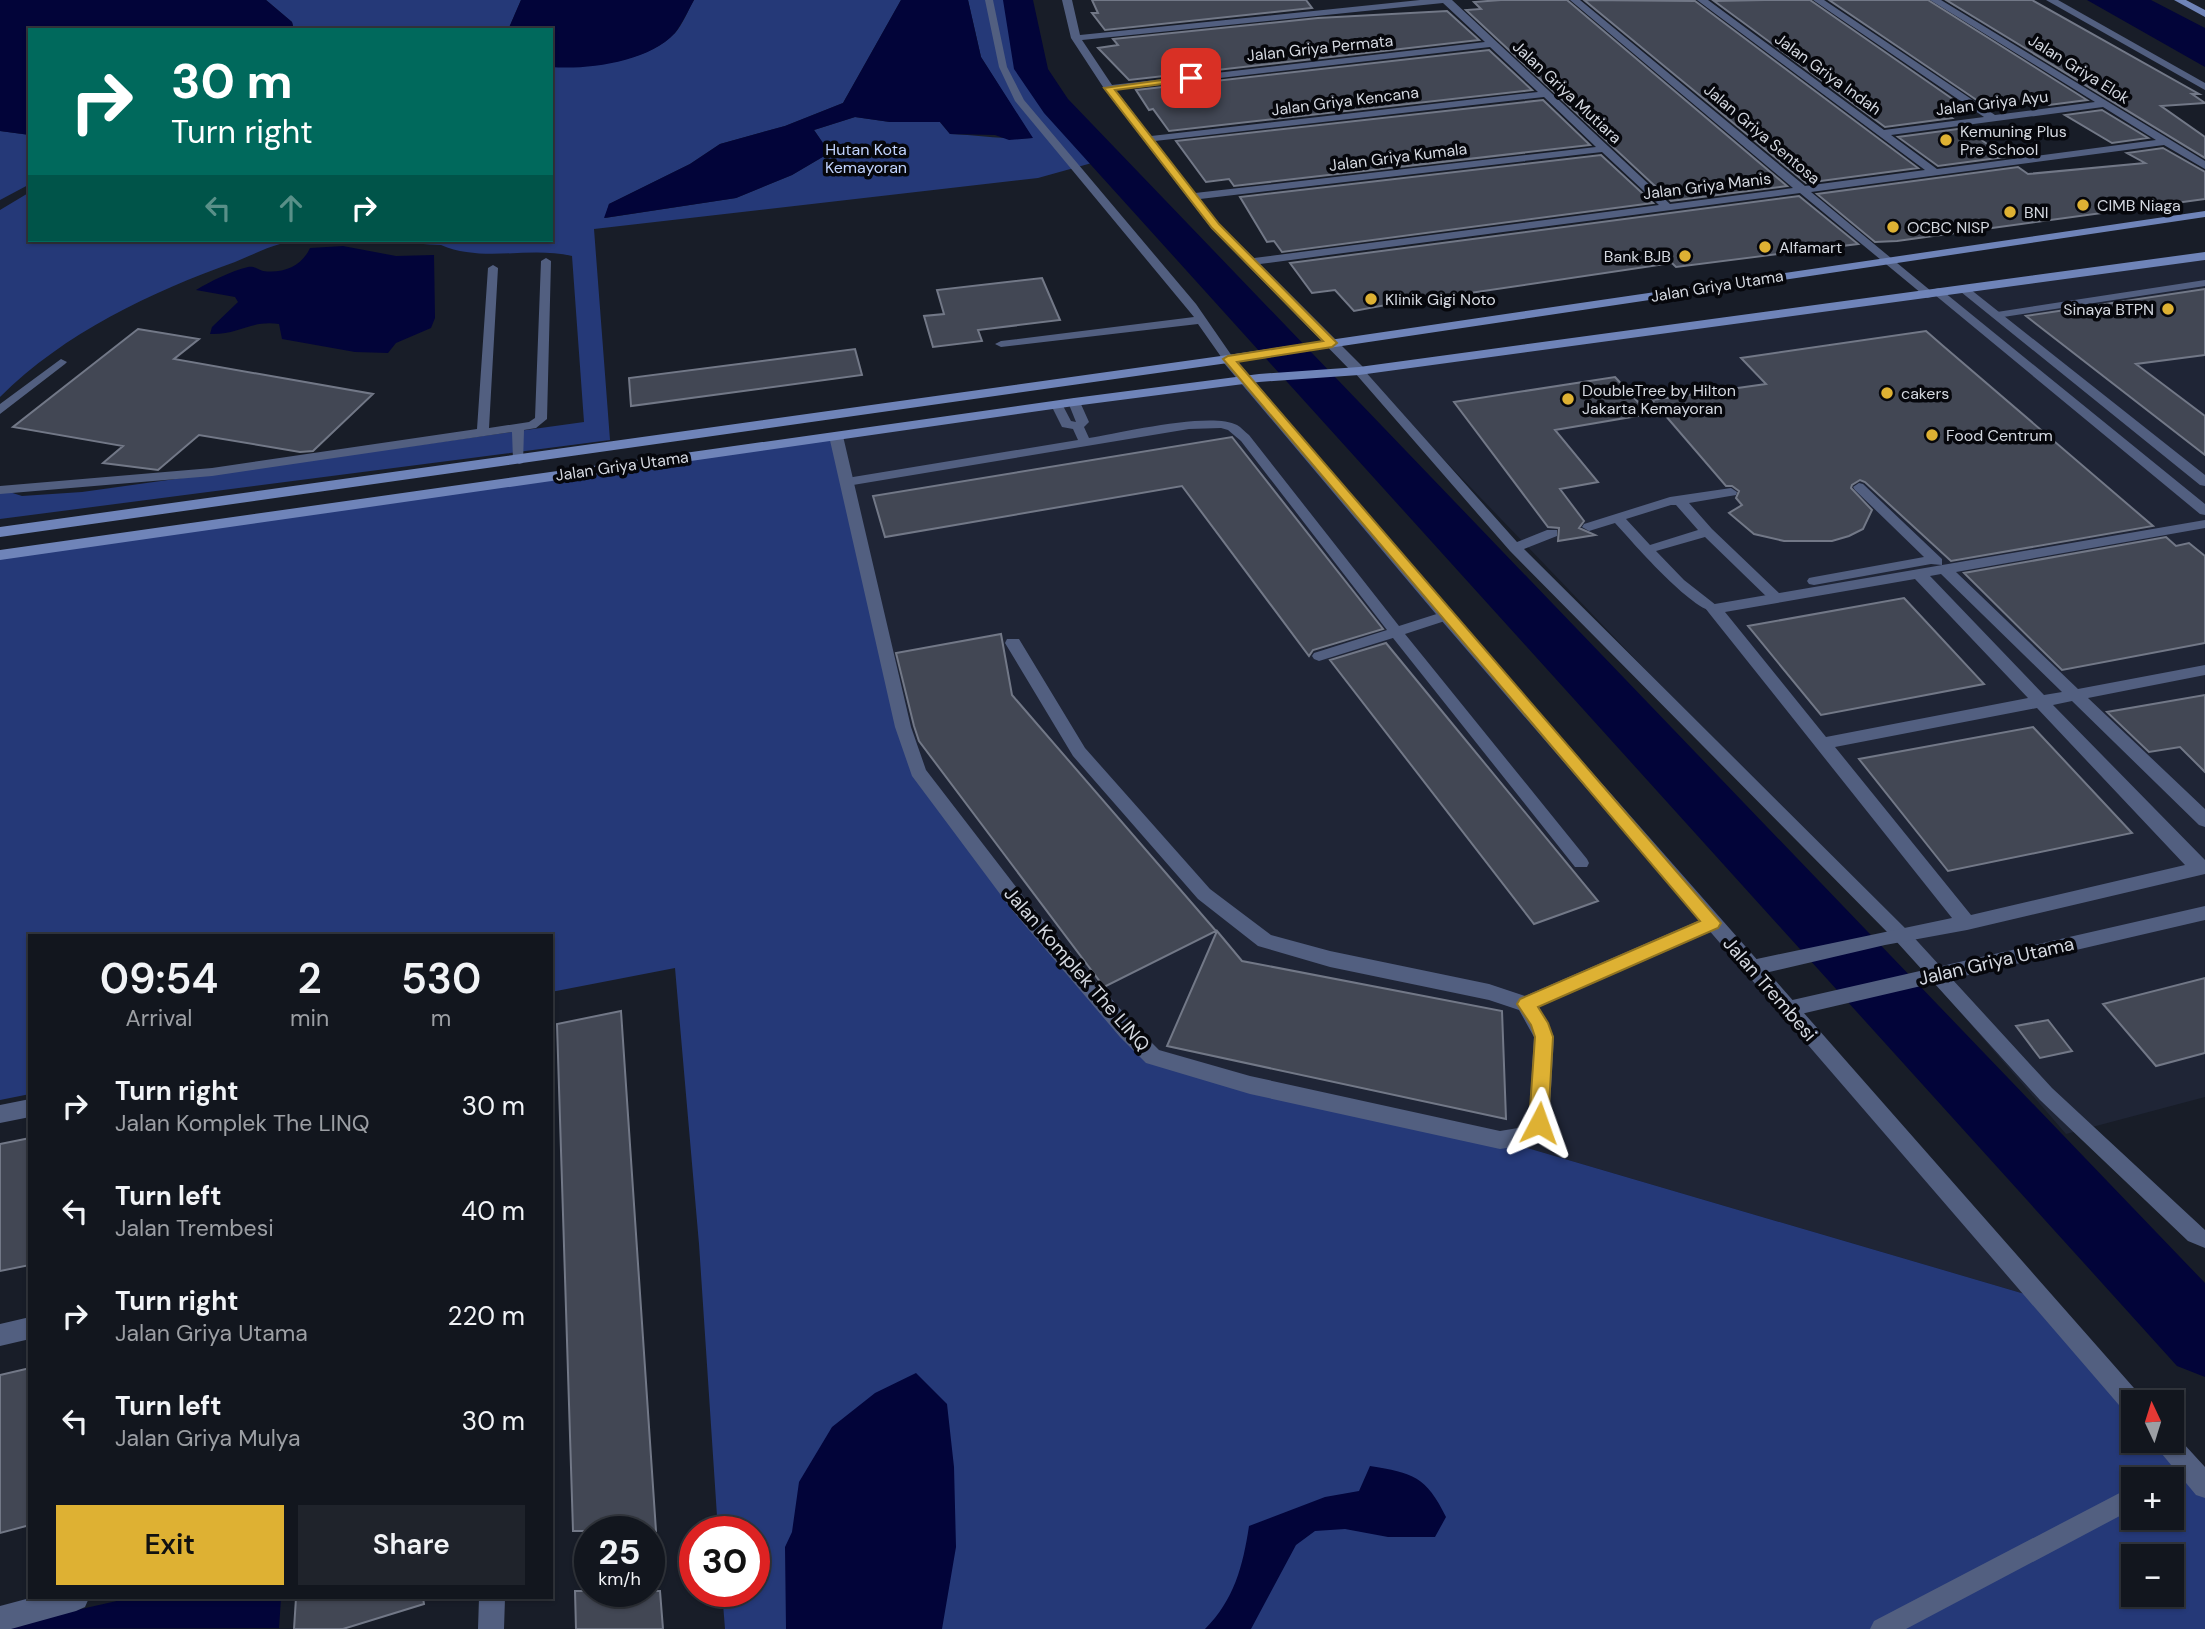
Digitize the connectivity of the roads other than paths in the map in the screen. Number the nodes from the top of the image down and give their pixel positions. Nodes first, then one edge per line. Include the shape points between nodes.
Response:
1 (989, 0) edge
2 (1067, 0) edge
3 (1446, 0) edge
4 (1575, 0) edge
5 (1702, 0) edge
6 (1818, 0) edge
7 (1935, 0) edge
8 (2051, 0) edge
9 (2179, 0) edge
10 (2205, 14) edge
11 (1076, 38) junction
12 (1493, 44) junction
13 (2205, 87) edge
14 (1109, 88) junction
15 (1546, 94) junction
16 (2106, 104) junction
17 (1994, 118) junction
18 (1882, 133) junction
19 (1149, 139) junction
20 (2166, 142) junction
21 (1604, 149) junction
22 (2205, 166) edge
23 (1936, 173) junction
24 (1804, 190) junction
25 (1195, 196) junction
26 (1667, 207) junction
27 (2205, 214) edge
28 (2205, 256) edge
29 (1887, 260) junction
30 (545, 261) dead end
31 (1251, 262) junction
32 (493, 268) dead end
33 (2205, 283) edge
34 (1965, 289) junction
35 (1933, 293) junction
36 (1997, 315) junction
37 (1200, 320) junction
38 (1001, 344) dead end
39 (1325, 344) junction
40 (1233, 359) junction
41 (61, 362) dead end
42 (1359, 371) junction
43 (1252, 379) junction
44 (1074, 402) junction
45 (1057, 405) junction
46 (0, 410) edge
47 (1078, 426) junction
48 (518, 428) junction
49 (483, 433) junction
50 (836, 436) junction
51 (1085, 443) junction
52 (519, 460) junction
53 (847, 482) junction
54 (2205, 482) edge
55 (1858, 487) dead end
56 (0, 490) edge
57 (1731, 492) dead end
58 (1680, 501) junction
59 (2205, 511) edge
60 (1617, 518) junction
61 (2205, 524) edge
62 (1589, 527) dead end
63 (0, 532) edge
64 (1707, 532) junction
65 (1552, 533) dead end
66 (1515, 548) junction
67 (1646, 551) junction
68 (0, 555) edge
69 (1938, 564) junction
70 (1918, 573) junction
71 (1814, 582) dead end
72 (1776, 598) junction
73 (1714, 609) junction
74 (1446, 616) junction
75 (1396, 632) junction
76 (1013, 643) dead end
77 (1318, 656) dead end
78 (2205, 670) edge
79 (2074, 695) junction
80 (2040, 701) junction
81 (1821, 744) junction
82 (2205, 820) edge
83 (1581, 863) dead end
84 (2202, 868) edge
85 (2205, 914) edge
86 (1712, 923) junction
87 (1967, 923) junction
88 (1894, 937) junction
89 (1761, 966) junction
90 (1939, 974) junction
91 (1526, 1004) junction
92 (1796, 1007) junction
93 (28, 1108) edge
94 (0, 1114) edge
95 (2205, 1239) edge
96 (28, 1328) edge
97 (0, 1335) edge
98 (2121, 1390) edge
99 (2173, 1453) edge
100 (2188, 1477) edge
101 (2121, 1503) edge
102 (72, 1599) edge
103 (492, 1599) edge
104 (0, 1619) edge
105 (491, 1629) edge
106 (1882, 1629) edge

1 - 37 lane via 1003,67 1020,101
2 - 11 street
3 - 11 street
3 - 12 street, Jalan Griya Mutiara
4 - 24 street, Jalan Griya Sentosa
5 - 18 street, Jalan Griya Indah
6 - 17 street
7 - 16 street, Jalan Griya Elok
8 - 13 street
9 - 10 main road
11 - 14 street
12 - 14 street, Jalan Griya Permata
12 - 15 street, Jalan Griya Mutiara
14 - 19 street
15 - 19 street, Jalan Griya Kencana
15 - 21 street, Jalan Griya Mutiara
16 - 17 street, Jalan Griya Ayu
16 - 20 street, Jalan Griya Elok
17 - 18 street, Jalan Griya Ayu
18 - 23 street, Jalan Griya Indah
19 - 25 street
20 - 22 street, Jalan Griya Elok
20 - 23 street, Jalan Griya Manis
21 - 25 street, Jalan Griya Kumala
21 - 26 street, Jalan Griya Mutiara
23 - 24 street, Jalan Griya Manis
24 - 26 street, Jalan Griya Manis
24 - 29 street, Jalan Griya Sentosa
25 - 31 street via 1215,226
26 - 31 street, Jalan Griya Manis
27 - 29 main road, Jalan Griya Utama
28 - 34 main road, Jalan Griya Utama
29 - 35 street, Jalan Griya Sentosa
29 - 39 main road, Jalan Griya Utama
30 - 48 lane via 541,419
31 - 39 street
32 - 49 lane
33 - 36 lane
34 - 35 main road, Jalan Griya Utama
34 - 36 street
35 - 42 main road, Jalan Griya Utama
35 - 59 street
36 - 54 street
37 - 38 lane
37 - 40 lane
39 - 40 main road, Jalan Griya Utama
39 - 42 street
40 - 43 street
40 - 52 main road, Jalan Griya Utama
41 - 46 lane
42 - 43 main road, Jalan Griya Utama
42 - 66 lane
43 - 44 main road, Jalan Griya Utama
43 - 74 street, Jalan Trembesi
44 - 45 main road, Jalan Griya Utama
44 - 47 lane via 1083,422
45 - 47 lane via 1066,424
45 - 50 main road, Jalan Griya Utama
47 - 51 lane
48 - 49 lane
48 - 52 lane
49 - 56 lane via 212,472
50 - 53 street, Jalan Komplek The LINQ
50 - 68 main road, Jalan Griya Utama
51 - 53 lane
51 - 75 lane via 1189,425 1231,427 1245,438
52 - 63 main road, Jalan Griya Utama
53 - 91 street, Jalan Komplek The LINQ via 903,727 918,772 1019,905 1153,1056 1250,1085 1500,1140 1523,1136 1539,1123 1544,1037
55 - 69 lane
57 - 58 lane
58 - 60 lane
58 - 64 lane
60 - 62 lane
60 - 67 lane
61 - 69 street
64 - 67 lane
64 - 72 lane
65 - 66 lane
66 - 88 lane
67 - 73 lane
69 - 70 street
69 - 71 lane
69 - 79 street
70 - 72 street
70 - 80 street
72 - 73 street
73 - 81 street
74 - 75 lane
74 - 86 street, Jalan Trembesi
75 - 77 lane
75 - 83 lane
76 - 91 street via 1079,752 1204,894 1265,941
78 - 79 street
79 - 80 street
79 - 82 street
80 - 81 street
80 - 84 street
81 - 87 street
84 - 87 street
85 - 90 street, Jalan Griya Utama
86 - 89 street, Jalan Trembesi
86 - 91 street
87 - 88 street
88 - 89 street
88 - 90 lane
89 - 92 street, Jalan Trembesi
90 - 92 street, Jalan Griya Utama
90 - 95 lane via 2046,1094 2195,1235
92 - 98 street, Jalan Trembesi
93 - 94 street
96 - 97 street
99 - 100 street
101 - 106 lane
102 - 104 street
103 - 105 street

